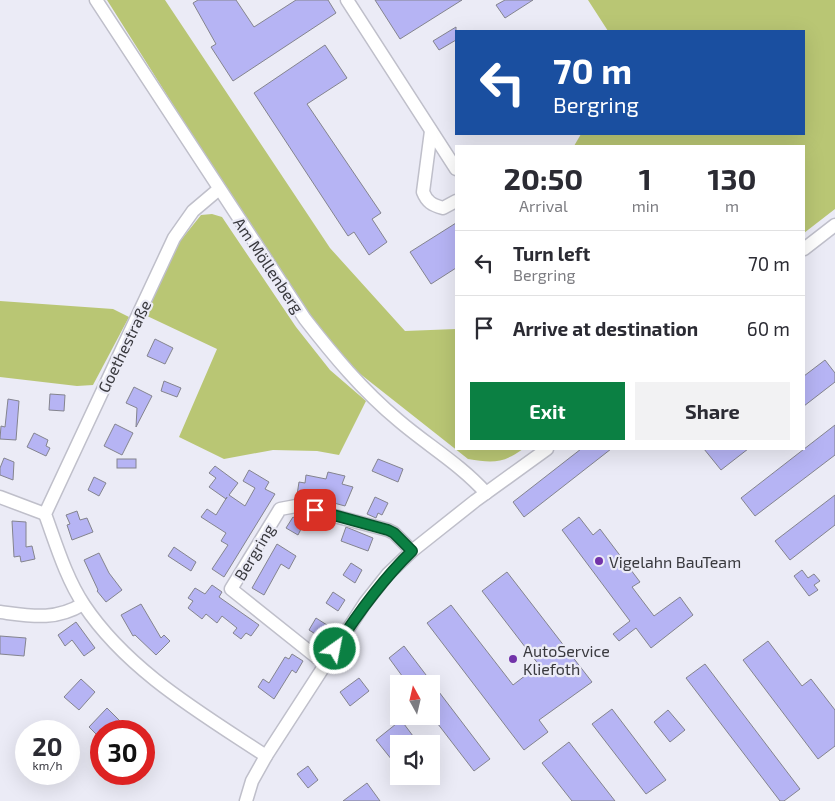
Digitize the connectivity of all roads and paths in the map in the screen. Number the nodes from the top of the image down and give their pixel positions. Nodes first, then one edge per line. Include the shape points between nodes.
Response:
1 (96, 0) edge
2 (347, 0) edge
3 (431, 131) junction
4 (455, 167) edge
5 (219, 189) junction
6 (455, 202) edge
7 (835, 225) edge
8 (805, 248) edge
9 (546, 450) edge
10 (486, 493) junction
11 (0, 497) edge
12 (45, 514) junction
13 (412, 551) junction
14 (83, 604) junction
15 (0, 612) edge
16 (325, 664) junction
17 (266, 756) junction
18 (246, 801) edge

1 - 5 street, Am Möllenberg
2 - 3 street
3 - 4 street
3 - 6 street via 423,192 426,200 434,206 444,208
5 - 10 street, Am Möllenberg via 305,319 340,364 398,421 472,477
5 - 12 street, Goethestraße via 193,211 174,238
7 - 8 street
9 - 10 street
10 - 13 street
11 - 12 street
12 - 14 street
13 - 16 street via 365,603
13 - 16 street, Bergring via 388,530 296,506 280,509 231,589
14 - 15 street via 54,616
14 - 17 street via 123,652 167,690
16 - 17 street
17 - 18 street via 252,781

